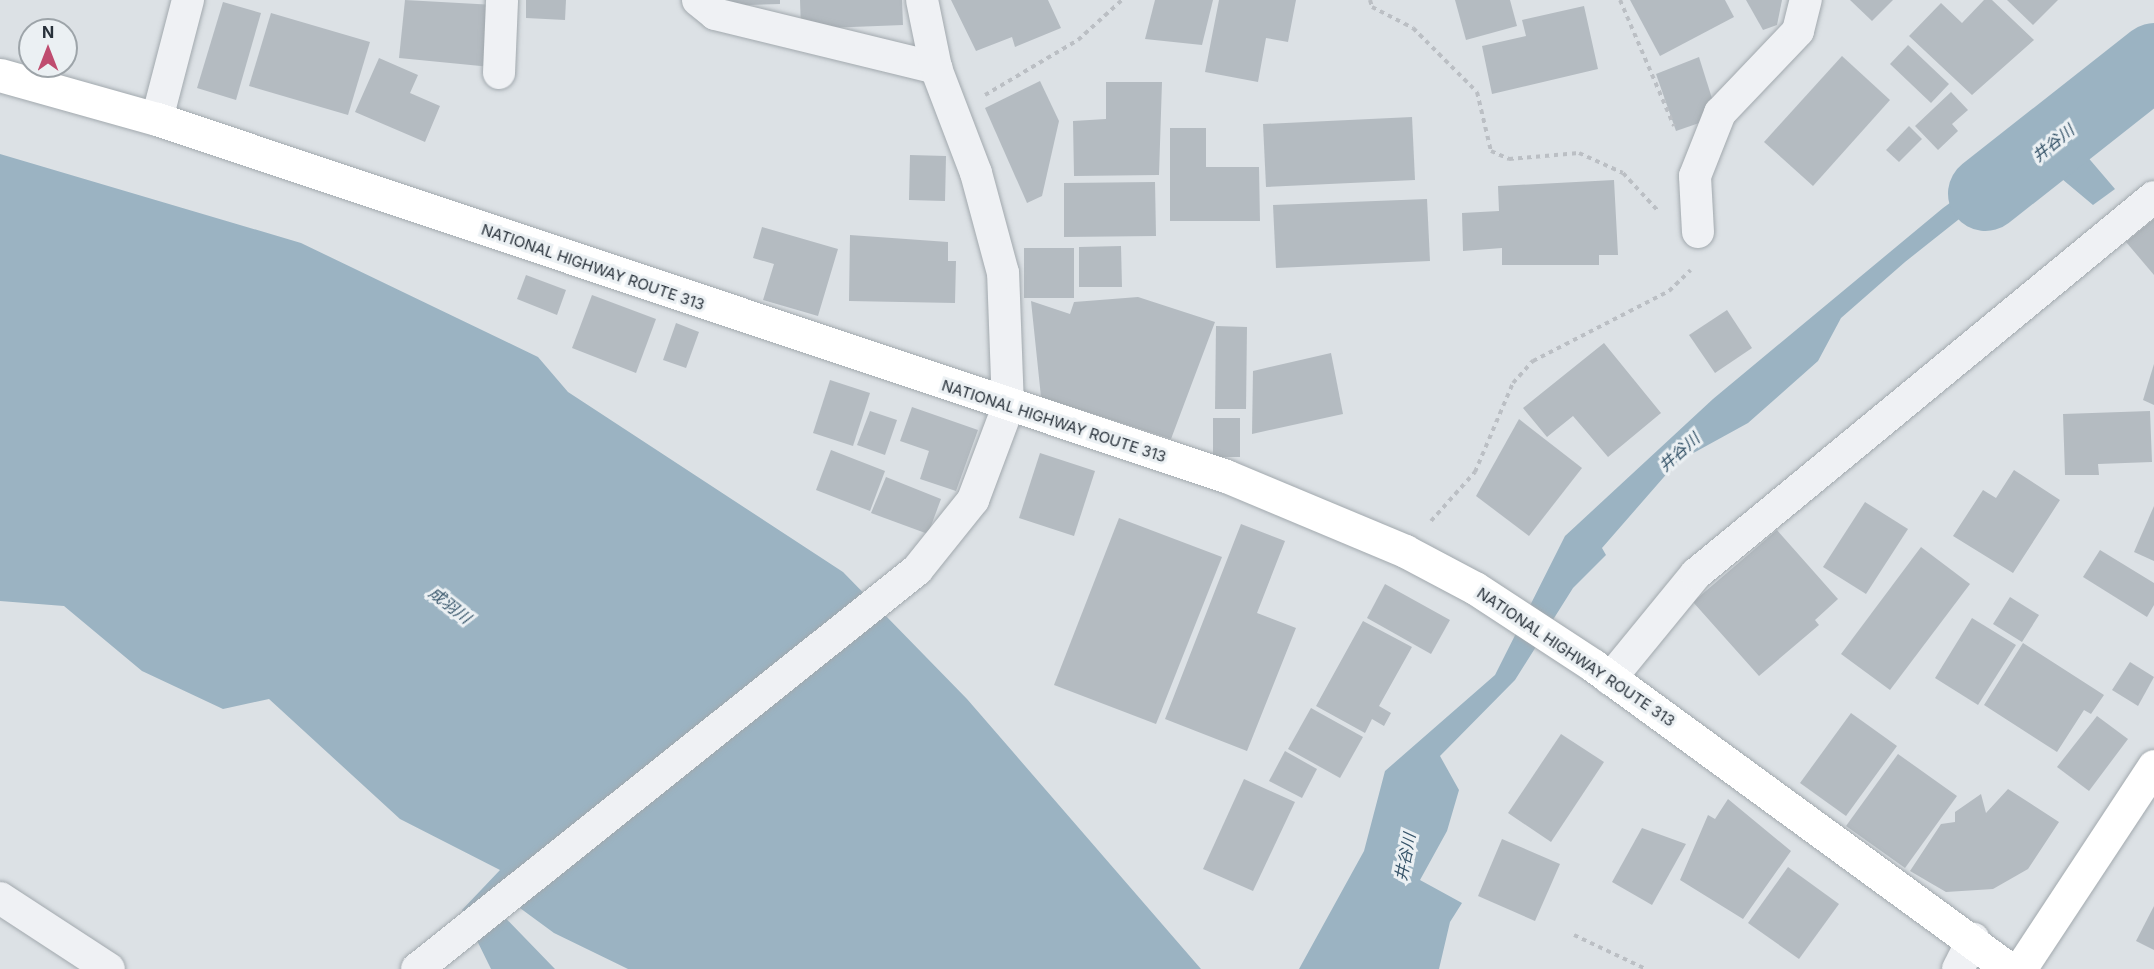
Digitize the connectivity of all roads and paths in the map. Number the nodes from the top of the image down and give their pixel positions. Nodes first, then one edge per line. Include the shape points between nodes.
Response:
1 (188, 0) edge
2 (502, 0) edge
3 (698, 0) edge
4 (922, 0) edge
5 (1122, 0) edge
6 (1370, 0) edge
7 (1620, 0) edge
8 (1806, 0) edge
9 (936, 68) junction
10 (500, 73) dead end
11 (0, 75) edge
12 (952, 115) junction
13 (157, 119) junction
14 (1695, 176) junction
15 (2154, 197) edge
16 (1698, 232) junction
17 (1008, 407) junction
18 (1405, 551) junction
19 (1602, 672) junction
20 (2154, 766) edge
21 (2, 903) edge
22 (1574, 935) dead end
23 (1973, 939) junction
24 (109, 969) edge
25 (417, 969) edge
26 (1646, 969) edge
27 (1958, 969) edge
28 (2008, 969) edge
29 (2020, 969) edge

1 - 13 street
2 - 10 street
3 - 9 street via 715,14
4 - 9 street
5 - 12 path via 1078,40
6 - 16 path via 1372,7 1413,28 1477,92 1491,151 1509,159 1580,153 1604,162 1623,173 1657,211
7 - 14 path
8 - 14 street via 1797,31 1720,113
9 - 12 street
11 - 13 main road, NATIONAL HIGHWAY ROUTE 313
12 - 17 street via 976,173 1003,273
13 - 17 main road, NATIONAL HIGHWAY ROUTE 313
14 - 16 street
15 - 19 street via 1696,574
16 - 18 path via 1700,262 1669,291 1533,361 1512,383 1475,472
17 - 18 main road, NATIONAL HIGHWAY ROUTE 313 via 1226,476
17 - 25 street via 973,500 917,570
18 - 19 main road, NATIONAL HIGHWAY ROUTE 313 via 1475,588
19 - 23 main road, NATIONAL HIGHWAY ROUTE 313
20 - 29 main road
21 - 24 street
22 - 26 path
23 - 27 street
23 - 28 main road, NATIONAL HIGHWAY ROUTE 313

